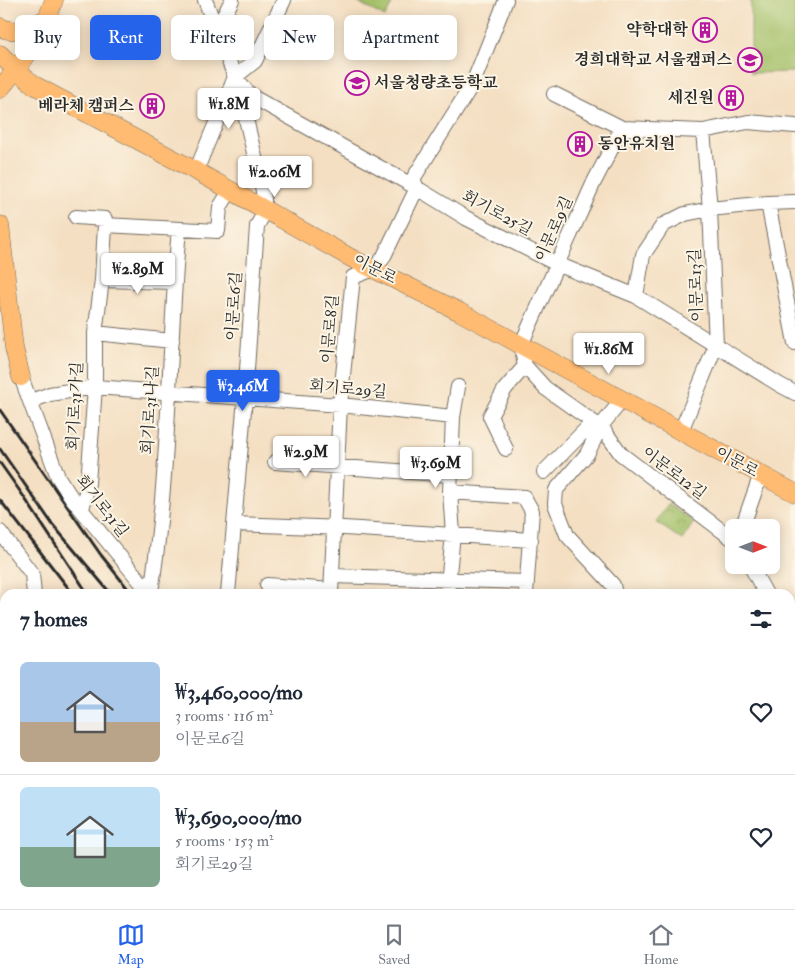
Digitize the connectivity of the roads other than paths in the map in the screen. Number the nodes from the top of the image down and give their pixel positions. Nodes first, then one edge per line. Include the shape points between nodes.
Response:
1 (54, 0) edge
2 (205, 0) edge
3 (232, 0) edge
4 (284, 0) edge
5 (506, 0) edge
6 (49, 15) edge
7 (210, 15) edge
8 (224, 15) edge
9 (0, 27) edge
10 (15, 31) edge
11 (0, 54) edge
12 (24, 60) edge
13 (228, 60) edge
14 (16, 70) junction
15 (235, 77) junction
16 (0, 88) edge
17 (554, 94) dead end
18 (251, 96) junction
19 (795, 126) edge
20 (622, 128) junction
21 (703, 131) junction
22 (196, 171) junction
23 (417, 188) junction
24 (230, 191) junction
25 (795, 202) edge
26 (768, 203) junction
27 (710, 209) junction
28 (265, 211) junction
29 (76, 217) dead end
30 (0, 225) edge
31 (105, 225) junction
32 (179, 229) junction
33 (557, 264) junction
34 (374, 270) junction
35 (102, 280) junction
36 (174, 282) junction
37 (636, 296) junction
38 (95, 333) junction
39 (172, 341) junction
40 (795, 343) edge
41 (521, 345) junction
42 (716, 345) junction
43 (525, 366) junction
44 (21, 377) joint
45 (95, 387) junction
46 (458, 387) dead end
47 (168, 393) junction
48 (795, 393) edge
49 (245, 398) junction
50 (622, 400) junction
51 (31, 401) junction
52 (340, 405) junction
53 (453, 417) junction
54 (597, 424) junction
55 (681, 431) junction
56 (506, 449) dead end
57 (275, 462) dead end
58 (338, 466) junction
59 (544, 472) dead end
60 (761, 474) junction
61 (451, 475) junction
62 (450, 492) junction
63 (795, 492) edge
64 (82, 510) junction
65 (745, 519) edge
66 (234, 524) junction
67 (335, 528) junction
68 (0, 532) edge
69 (725, 533) edge
70 (453, 534) junction
71 (530, 540) junction
72 (755, 574) edge
73 (266, 585) dead end
74 (331, 587) edge
75 (447, 587) edge
76 (526, 588) edge
77 (34, 589) edge
78 (147, 589) edge
79 (152, 589) edge
80 (228, 589) edge
81 (614, 589) edge
82 (763, 589) edge

1 - 6 main road
2 - 7 street, 회기로25길
3 - 8 street
4 - 15 street via 255,61
5 - 23 street via 473,83 413,179
9 - 10 main road
11 - 14 main road, 이문로
12 - 14 main road
13 - 15 street, 회기로25길
14 - 16 main road
14 - 22 main road, 이문로 via 34,85
15 - 18 street, 회기로25길
15 - 22 street
17 - 20 street
18 - 23 street, 회기로25길
18 - 28 street via 242,102 264,191
19 - 21 street via 748,122
20 - 21 street
20 - 33 street, 이문로9길
21 - 27 street, 이문로13길
22 - 24 main road, 이문로
23 - 33 street, 회기로25길 via 466,218
23 - 34 street
24 - 28 main road, 이문로
24 - 32 street via 220,207 218,232
25 - 26 street
26 - 27 street
26 - 40 street
27 - 37 street via 685,214 663,225 643,255
27 - 42 street, 이문로13길
28 - 34 main road, 이문로
28 - 49 street, 이문로6길 via 257,226
29 - 31 street via 105,219
30 - 44 main road via 14,348
31 - 32 street
31 - 35 street, 회기로31가길
32 - 36 street, 회기로31나길
33 - 37 street, 회기로25길
33 - 41 street, 이문로9길
34 - 41 main road, 이문로
34 - 52 street, 이문로8길 via 353,277
35 - 36 street
35 - 38 street, 회기로31가길
36 - 39 street, 회기로31나길
37 - 42 street, 회기로25길
38 - 39 street
38 - 45 street, 회기로31가길
39 - 47 street, 회기로31나길
41 - 43 street
41 - 50 main road, 이문로
42 - 48 street, 회기로25길
42 - 55 street, 이문로13길
43 - 54 street, 이문로12길 via 545,388
43 - 56 street via 505,389 490,416
44 - 51 street, 회기로31길
45 - 47 street, 회기로29길
45 - 51 street, 회기로29길 via 50,394
45 - 64 street, 회기로31가길 via 88,483
46 - 53 street
47 - 49 street, 회기로29길
47 - 79 street, 회기로31나길
49 - 52 street, 회기로29길
49 - 66 street, 이문로6길
50 - 54 street
50 - 55 main road, 이문로
51 - 64 street, 회기로31길 via 58,477
52 - 53 street, 회기로29길
52 - 58 street, 이문로8길
53 - 61 street
54 - 59 street
54 - 69 street, 이문로12길 via 621,454
54 - 81 street via 587,454 556,490 554,504 563,530
55 - 60 main road, 이문로
57 - 58 street
58 - 61 street
58 - 67 street, 이문로8길
60 - 63 main road, 이문로
60 - 65 street
61 - 62 street
62 - 70 street
62 - 71 street via 524,497 532,511
64 - 78 street, 회기로31길
66 - 67 street
66 - 80 street, 이문로6길
67 - 70 street
67 - 74 street, 이문로8길
68 - 77 street via 32,574
70 - 71 street
70 - 75 street
71 - 76 street
72 - 82 street
73 - 74 street
74 - 75 street
75 - 76 street

